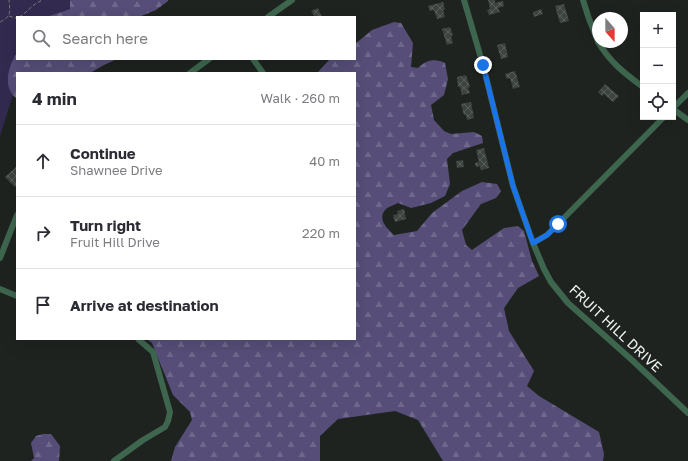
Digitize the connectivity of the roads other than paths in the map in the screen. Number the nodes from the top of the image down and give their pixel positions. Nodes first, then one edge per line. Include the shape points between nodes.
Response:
1 (292, 0) edge
2 (464, 0) edge
3 (584, 0) edge
4 (269, 16) edge
5 (592, 27) edge
6 (602, 48) edge
7 (208, 60) edge
8 (254, 60) edge
9 (191, 72) edge
10 (262, 72) edge
11 (640, 85) edge
12 (688, 93) edge
13 (676, 105) edge
14 (676, 110) edge
15 (661, 120) edge
16 (688, 120) edge
17 (16, 218) edge
18 (533, 243) junction
19 (0, 258) edge
20 (0, 288) edge
21 (16, 296) edge
22 (139, 340) edge
23 (688, 413) edge
24 (114, 461) edge

1 - 4 street
2 - 18 street, FRUIT HILL DRIVE via 513,186
3 - 5 street
6 - 11 street via 620,70
7 - 9 street
8 - 10 street
12 - 13 street
14 - 16 street
15 - 18 street via 547,235
17 - 19 street
18 - 23 street, FRUIT HILL DRIVE via 551,282 568,303
20 - 21 street
22 - 24 street via 153,352 170,418 165,428

